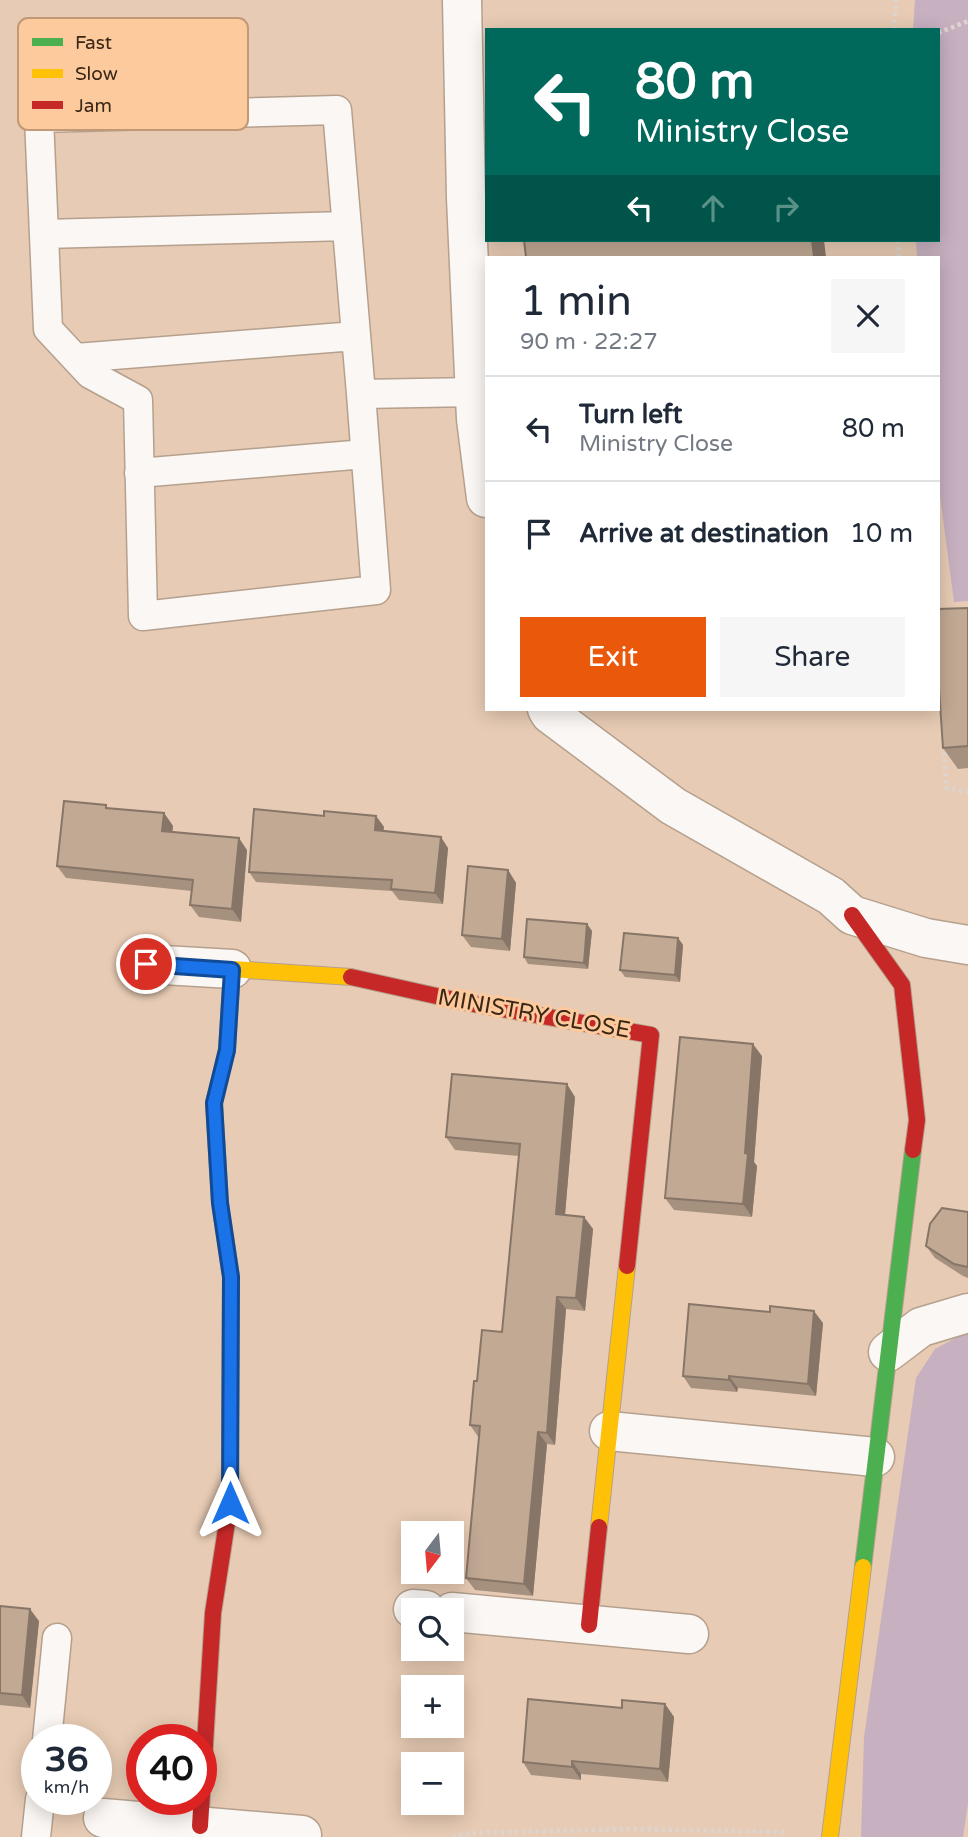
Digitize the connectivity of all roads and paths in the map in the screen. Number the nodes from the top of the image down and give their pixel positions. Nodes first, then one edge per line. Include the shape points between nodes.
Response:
1 (462, 0) edge
2 (896, 0) edge
3 (968, 21) edge
4 (894, 28) edge
5 (940, 32) edge
6 (248, 112) edge
7 (40, 130) edge
8 (347, 226) junction
9 (44, 234) junction
10 (355, 336) junction
11 (76, 358) junction
12 (475, 393) junction
13 (360, 394) junction
14 (365, 454) junction
15 (139, 473) junction
16 (485, 490) edge
17 (548, 711) edge
18 (943, 733) edge
19 (968, 792) edge
20 (852, 915) junction
21 (968, 945) edge
22 (146, 964) dead end
23 (232, 970) junction
24 (968, 1313) edge
25 (888, 1352) junction
26 (609, 1431) junction
27 (875, 1457) junction
28 (464, 1613) edge
29 (589, 1625) junction
30 (689, 1634) dead end
31 (57, 1638) dead end
32 (49, 1724) edge
33 (38, 1815) edge
34 (103, 1818) dead end
35 (200, 1826) junction
36 (302, 1835) dead end
37 (36, 1837) edge
38 (452, 1837) edge
39 (829, 1837) edge

1 - 12 street
2 - 4 path
3 - 5 path
6 - 8 lane via 337,110
7 - 9 lane
8 - 9 lane
8 - 10 lane
9 - 11 lane via 48,329
10 - 11 lane
10 - 13 lane
11 - 15 lane via 90,374 138,400
12 - 13 lane
12 - 16 street
13 - 14 lane
14 - 15 lane
14 - 15 lane via 376,590 143,616
17 - 20 street via 673,806 831,896
18 - 19 path via 946,788
20 - 21 street via 926,938
20 - 25 street via 902,985 917,1120
22 - 23 street, MINISTRY CLOSE
23 - 26 street, MINISTRY CLOSE via 344,975 468,1003 651,1035
23 - 35 street via 227,1050 214,1103 220,1203 231,1277 230,1503 213,1612
24 - 25 street via 920,1327
25 - 27 street
26 - 27 street
26 - 29 street, MINISTRY CLOSE
27 - 39 street
28 - 29 street
29 - 30 street
31 - 32 lane
33 - 37 lane
34 - 35 street
35 - 36 street
38 - 39 path via 631,1829 760,1830

